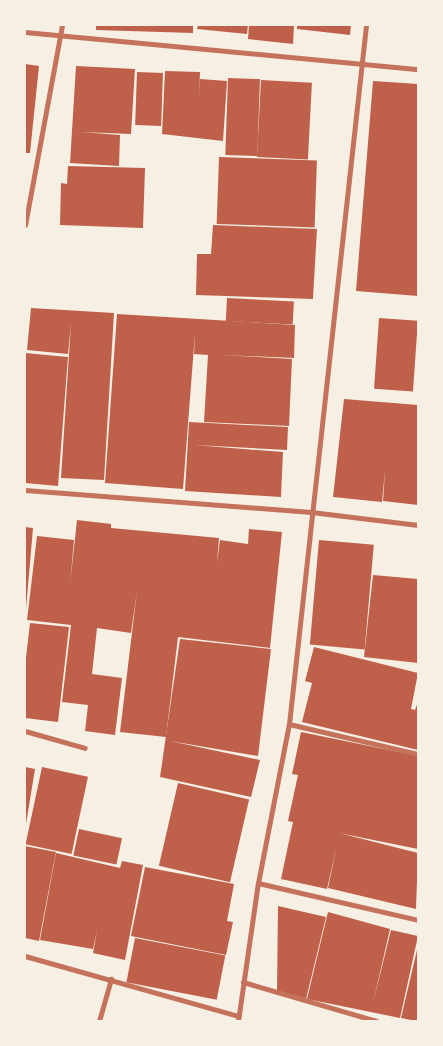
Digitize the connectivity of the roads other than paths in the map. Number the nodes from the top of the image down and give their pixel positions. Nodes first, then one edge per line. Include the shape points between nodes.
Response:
1 (62, 25) edge
2 (366, 25) edge
3 (25, 32) edge
4 (60, 34) junction
5 (360, 63) junction
6 (418, 69) edge
7 (25, 225) edge
8 (25, 490) edge
9 (311, 512) junction
10 (418, 525) edge
11 (289, 724) junction
12 (25, 731) edge
13 (85, 748) dead end
14 (418, 754) edge
15 (258, 883) junction
16 (418, 920) edge
17 (25, 956) edge
18 (111, 979) junction
19 (243, 982) junction
20 (238, 1018) edge
21 (99, 1021) edge
22 (376, 1021) edge

1 - 4 street
2 - 5 street
3 - 4 street
4 - 5 street
4 - 7 street
5 - 6 street
5 - 9 street
8 - 9 street
9 - 10 street
9 - 11 street
11 - 14 street
11 - 15 street
12 - 13 street
15 - 16 street
15 - 19 street
17 - 18 street
18 - 20 street
18 - 21 street
19 - 20 street
19 - 22 street

